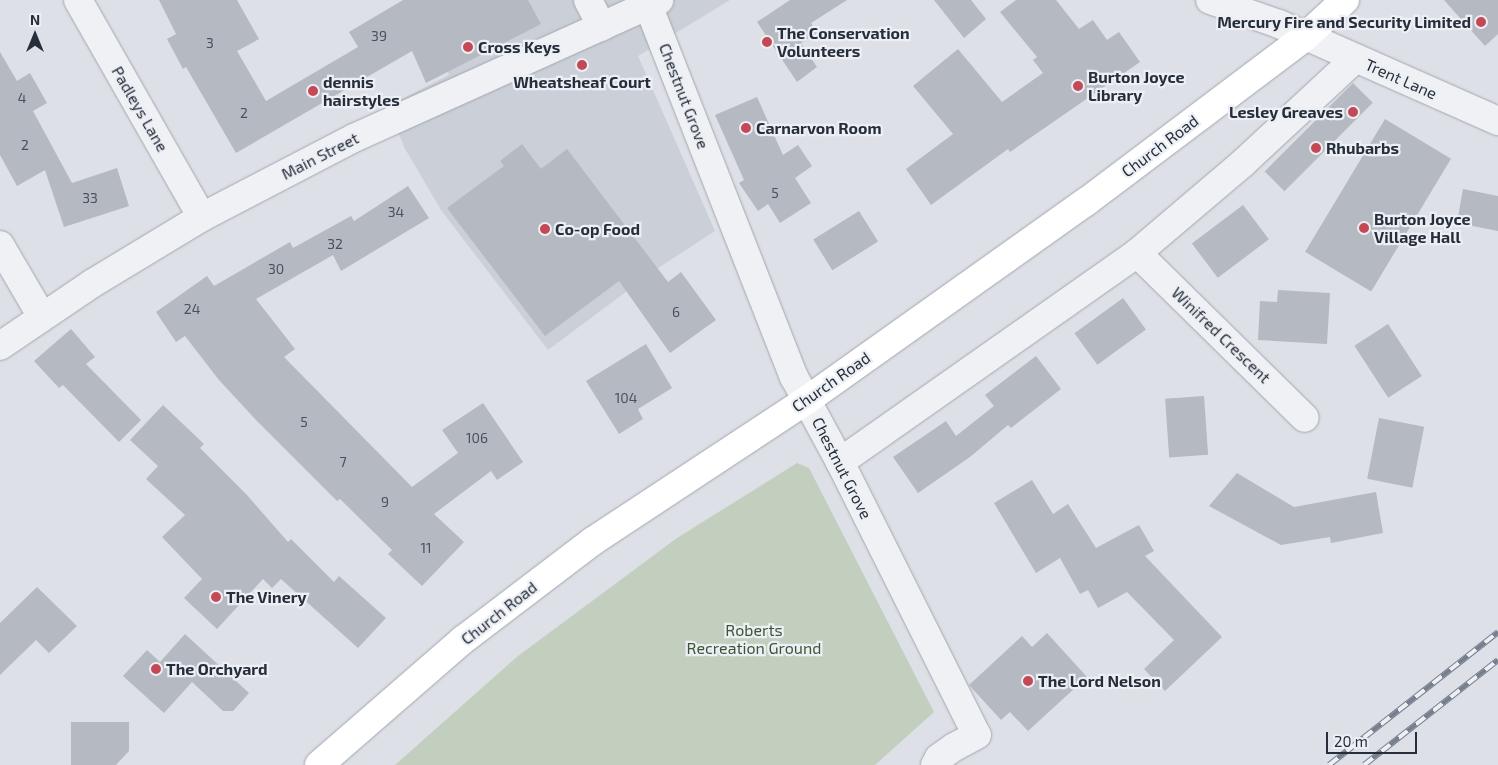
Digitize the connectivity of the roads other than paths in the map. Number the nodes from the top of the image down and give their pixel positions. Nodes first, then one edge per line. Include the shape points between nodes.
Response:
1 (78, 0) edge
2 (588, 0) edge
3 (1210, 0) edge
4 (1344, 0) edge
5 (654, 3) edge
6 (602, 27) junction
7 (1306, 36) junction
8 (1356, 59) junction
9 (1498, 121) edge
10 (202, 217) junction
11 (0, 245) edge
12 (1137, 253) junction
13 (42, 317) junction
14 (0, 346) edge
15 (807, 400) junction
16 (1305, 418) dead end
17 (840, 462) junction
18 (319, 765) edge
19 (934, 765) edge

1 - 10 street, Padleys Lane
2 - 6 street
3 - 7 street, Trent Lane
4 - 7 main road, Church Road
5 - 6 street, Main Street
5 - 15 street, Chestnut Grove via 794,377
6 - 10 street, Main Street via 354,138
7 - 8 street, Trent Lane
7 - 15 main road, Church Road via 1086,202
8 - 9 street, Trent Lane
8 - 12 street via 1243,163
10 - 13 street, Main Street
11 - 13 street
12 - 16 street, Winifred Crescent
12 - 17 street
13 - 14 street, Main Street
15 - 17 street, Chestnut Grove
15 - 18 main road, Church Road via 593,541 463,640
17 - 19 street, Chestnut Grove via 977,735 954,747

